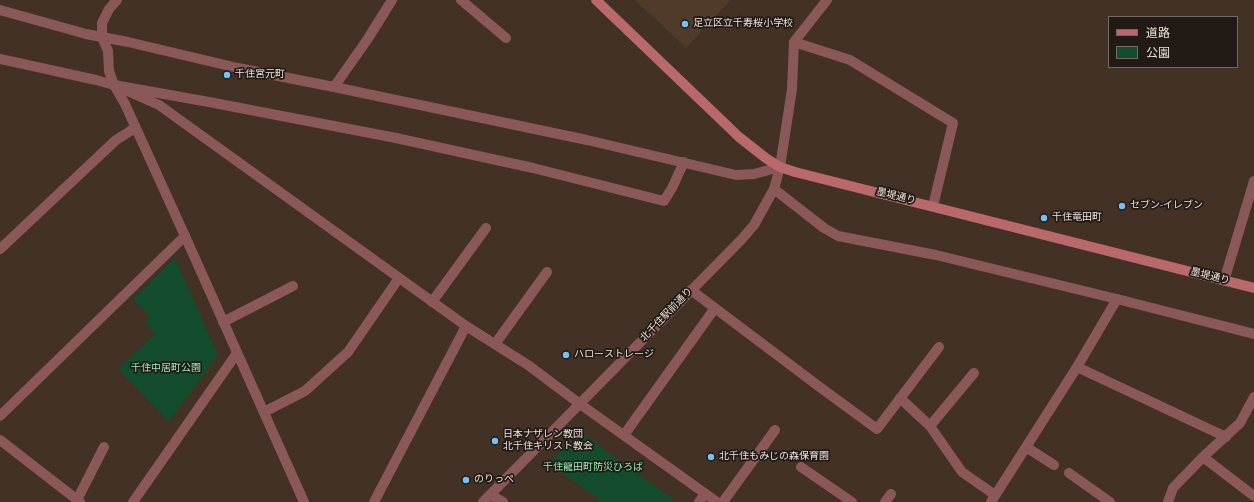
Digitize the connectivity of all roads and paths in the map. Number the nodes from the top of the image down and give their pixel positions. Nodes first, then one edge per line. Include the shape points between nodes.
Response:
1 (117, 0) edge
2 (392, 0) edge
3 (461, 0) edge
4 (596, 0) edge
5 (827, 0) edge
6 (0, 10) edge
7 (102, 37) junction
8 (506, 38) dead end
9 (794, 42) junction
10 (0, 58) edge
11 (114, 85) junction
12 (334, 87) junction
13 (135, 128) junction
14 (684, 162) junction
15 (780, 167) junction
16 (1254, 181) edge
17 (774, 189) junction
18 (933, 206) junction
19 (486, 228) dead end
20 (185, 236) junction
21 (0, 249) edge
22 (547, 272) dead end
23 (399, 278) junction
24 (1224, 281) junction
25 (293, 286) dead end
26 (1254, 288) edge
27 (692, 290) junction
28 (1117, 299) junction
29 (432, 302) junction
30 (715, 308) junction
31 (223, 322) junction
32 (466, 326) junction
33 (1254, 334) edge
34 (495, 344) junction
35 (939, 347) dead end
36 (237, 353) junction
37 (1077, 367) junction
38 (974, 374) dead end
39 (1254, 397) edge
40 (900, 398) junction
41 (580, 404) junction
42 (264, 412) junction
43 (0, 416) edge
44 (930, 426) junction
45 (775, 430) dead end
46 (624, 436) junction
47 (1226, 437) junction
48 (0, 440) edge
49 (104, 447) dead end
50 (1026, 447) junction
51 (1203, 457) junction
52 (1054, 465) dead end
53 (801, 467) dead end
54 (1069, 473) dead end
55 (1254, 496) edge
56 (702, 498) edge
57 (487, 499) edge
58 (993, 499) edge
59 (78, 501) edge
60 (133, 502) edge
61 (304, 502) edge
62 (374, 502) edge
63 (503, 502) edge
64 (718, 502) edge
65 (723, 502) edge
66 (852, 502) edge
67 (1110, 502) edge
68 (1168, 502) edge

1 - 7 street via 102,23
2 - 12 street
3 - 8 street
4 - 15 main road, 墨堤通り via 739,137
5 - 9 street
6 - 7 street
7 - 11 street via 108,51 109,71
7 - 12 street
9 - 15 street, 北千住駅前通り via 792,89
9 - 18 street via 850,60 953,123
10 - 11 street
11 - 13 street
11 - 14 street via 396,138 533,168 664,201
11 - 23 street via 159,105
12 - 14 street
13 - 20 street
13 - 21 street via 116,140
14 - 15 street via 736,175 754,174
15 - 17 street, 北千住駅前通り
15 - 18 main road, 墨堤通り
16 - 24 street
17 - 27 street, 北千住駅前通り via 754,225
17 - 28 street via 838,236 936,255
18 - 24 main road, 墨堤通り
19 - 29 street
20 - 31 street
20 - 43 street
22 - 34 street
23 - 29 street
23 - 42 street via 348,352 305,391
24 - 26 main road, 墨堤通り
25 - 31 street
27 - 30 street
27 - 41 street, 北千住駅前通り
28 - 33 street
28 - 37 street
29 - 32 street
30 - 40 street via 877,429
30 - 46 street
31 - 36 street
32 - 34 street
32 - 62 street
34 - 41 street
35 - 40 street
36 - 42 street
36 - 60 street
37 - 47 street
37 - 50 street
38 - 44 street
39 - 47 street via 1240,423
40 - 44 street
41 - 46 street
41 - 57 street, 北千住駅前通り
42 - 61 street
44 - 58 street via 962,472
45 - 65 street
46 - 56 street
47 - 51 street
48 - 59 street
49 - 59 street
50 - 52 street
50 - 58 street
51 - 55 street
51 - 68 street via 1173,488
53 - 66 street
54 - 67 street
56 - 64 street
57 - 63 street

